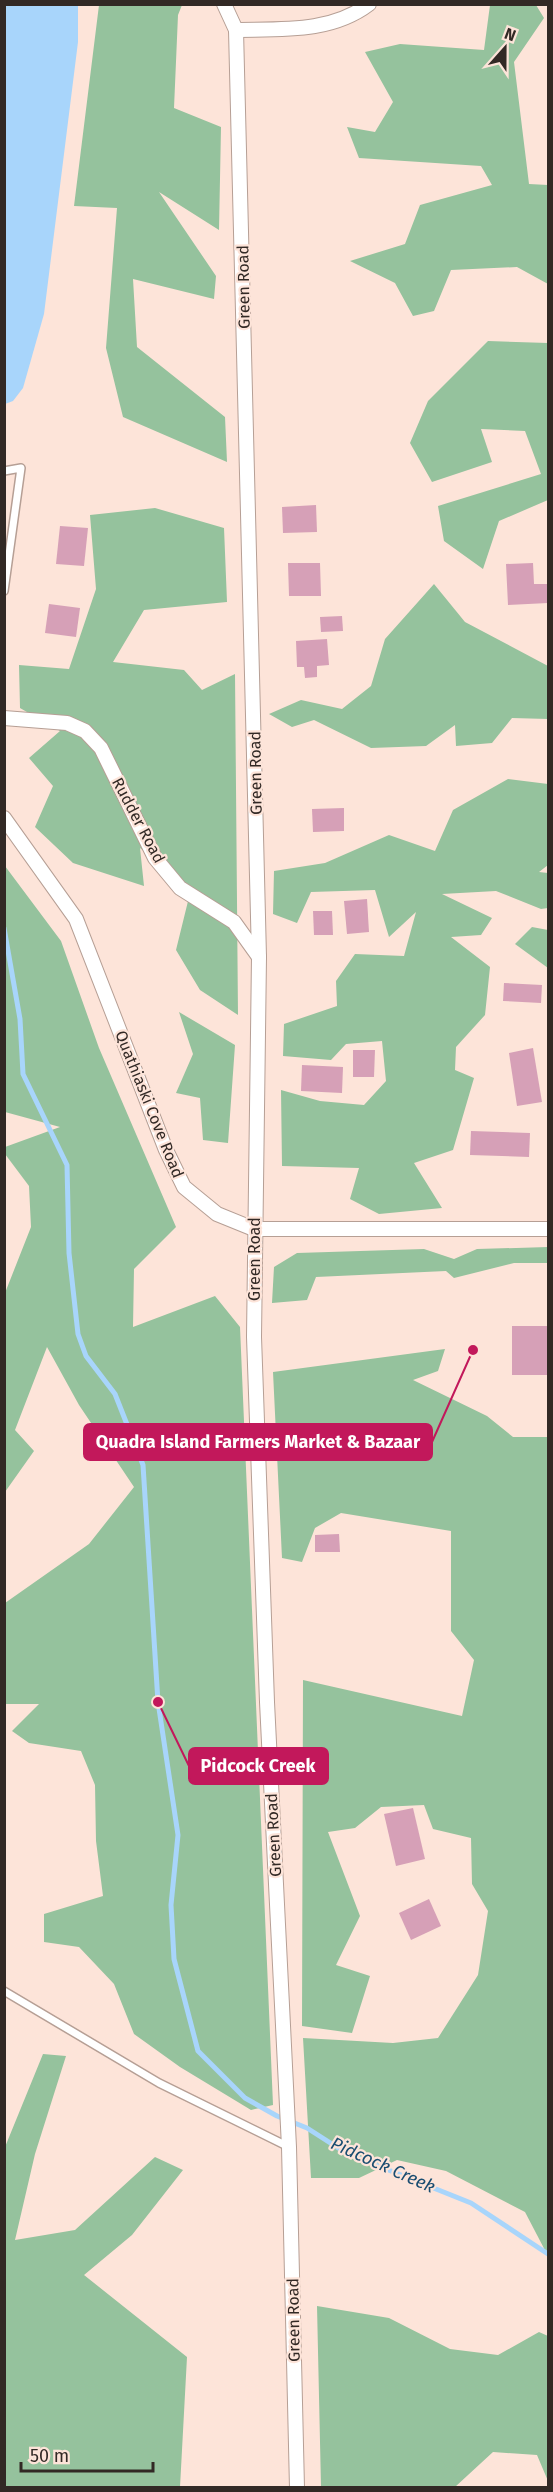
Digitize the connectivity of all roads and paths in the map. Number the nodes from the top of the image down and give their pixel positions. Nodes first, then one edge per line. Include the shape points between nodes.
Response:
1 (224, 4) edge
2 (369, 4) edge
3 (236, 30) junction
4 (4, 471) edge
5 (4, 591) edge
6 (4, 718) edge
7 (4, 818) edge
8 (259, 957) junction
9 (254, 1228) junction
10 (549, 1229) edge
11 (4, 1991) edge
12 (289, 2146) junction
13 (297, 2487) edge

1 - 3 street
2 - 3 street via 353,16 308,29
3 - 8 street, Green Road
4 - 5 lane via 21,468
6 - 8 street, Rudder Road via 67,723 85,731 101,748 156,858 180,888 234,922
7 - 9 street, Quathiaski Cove Road via 76,919 184,1187 217,1214
8 - 9 street, Green Road
9 - 10 street, Quathiaski Cove Road
9 - 12 street, Green Road via 267,1702
11 - 12 lane via 159,2083
12 - 13 street, Green Road

